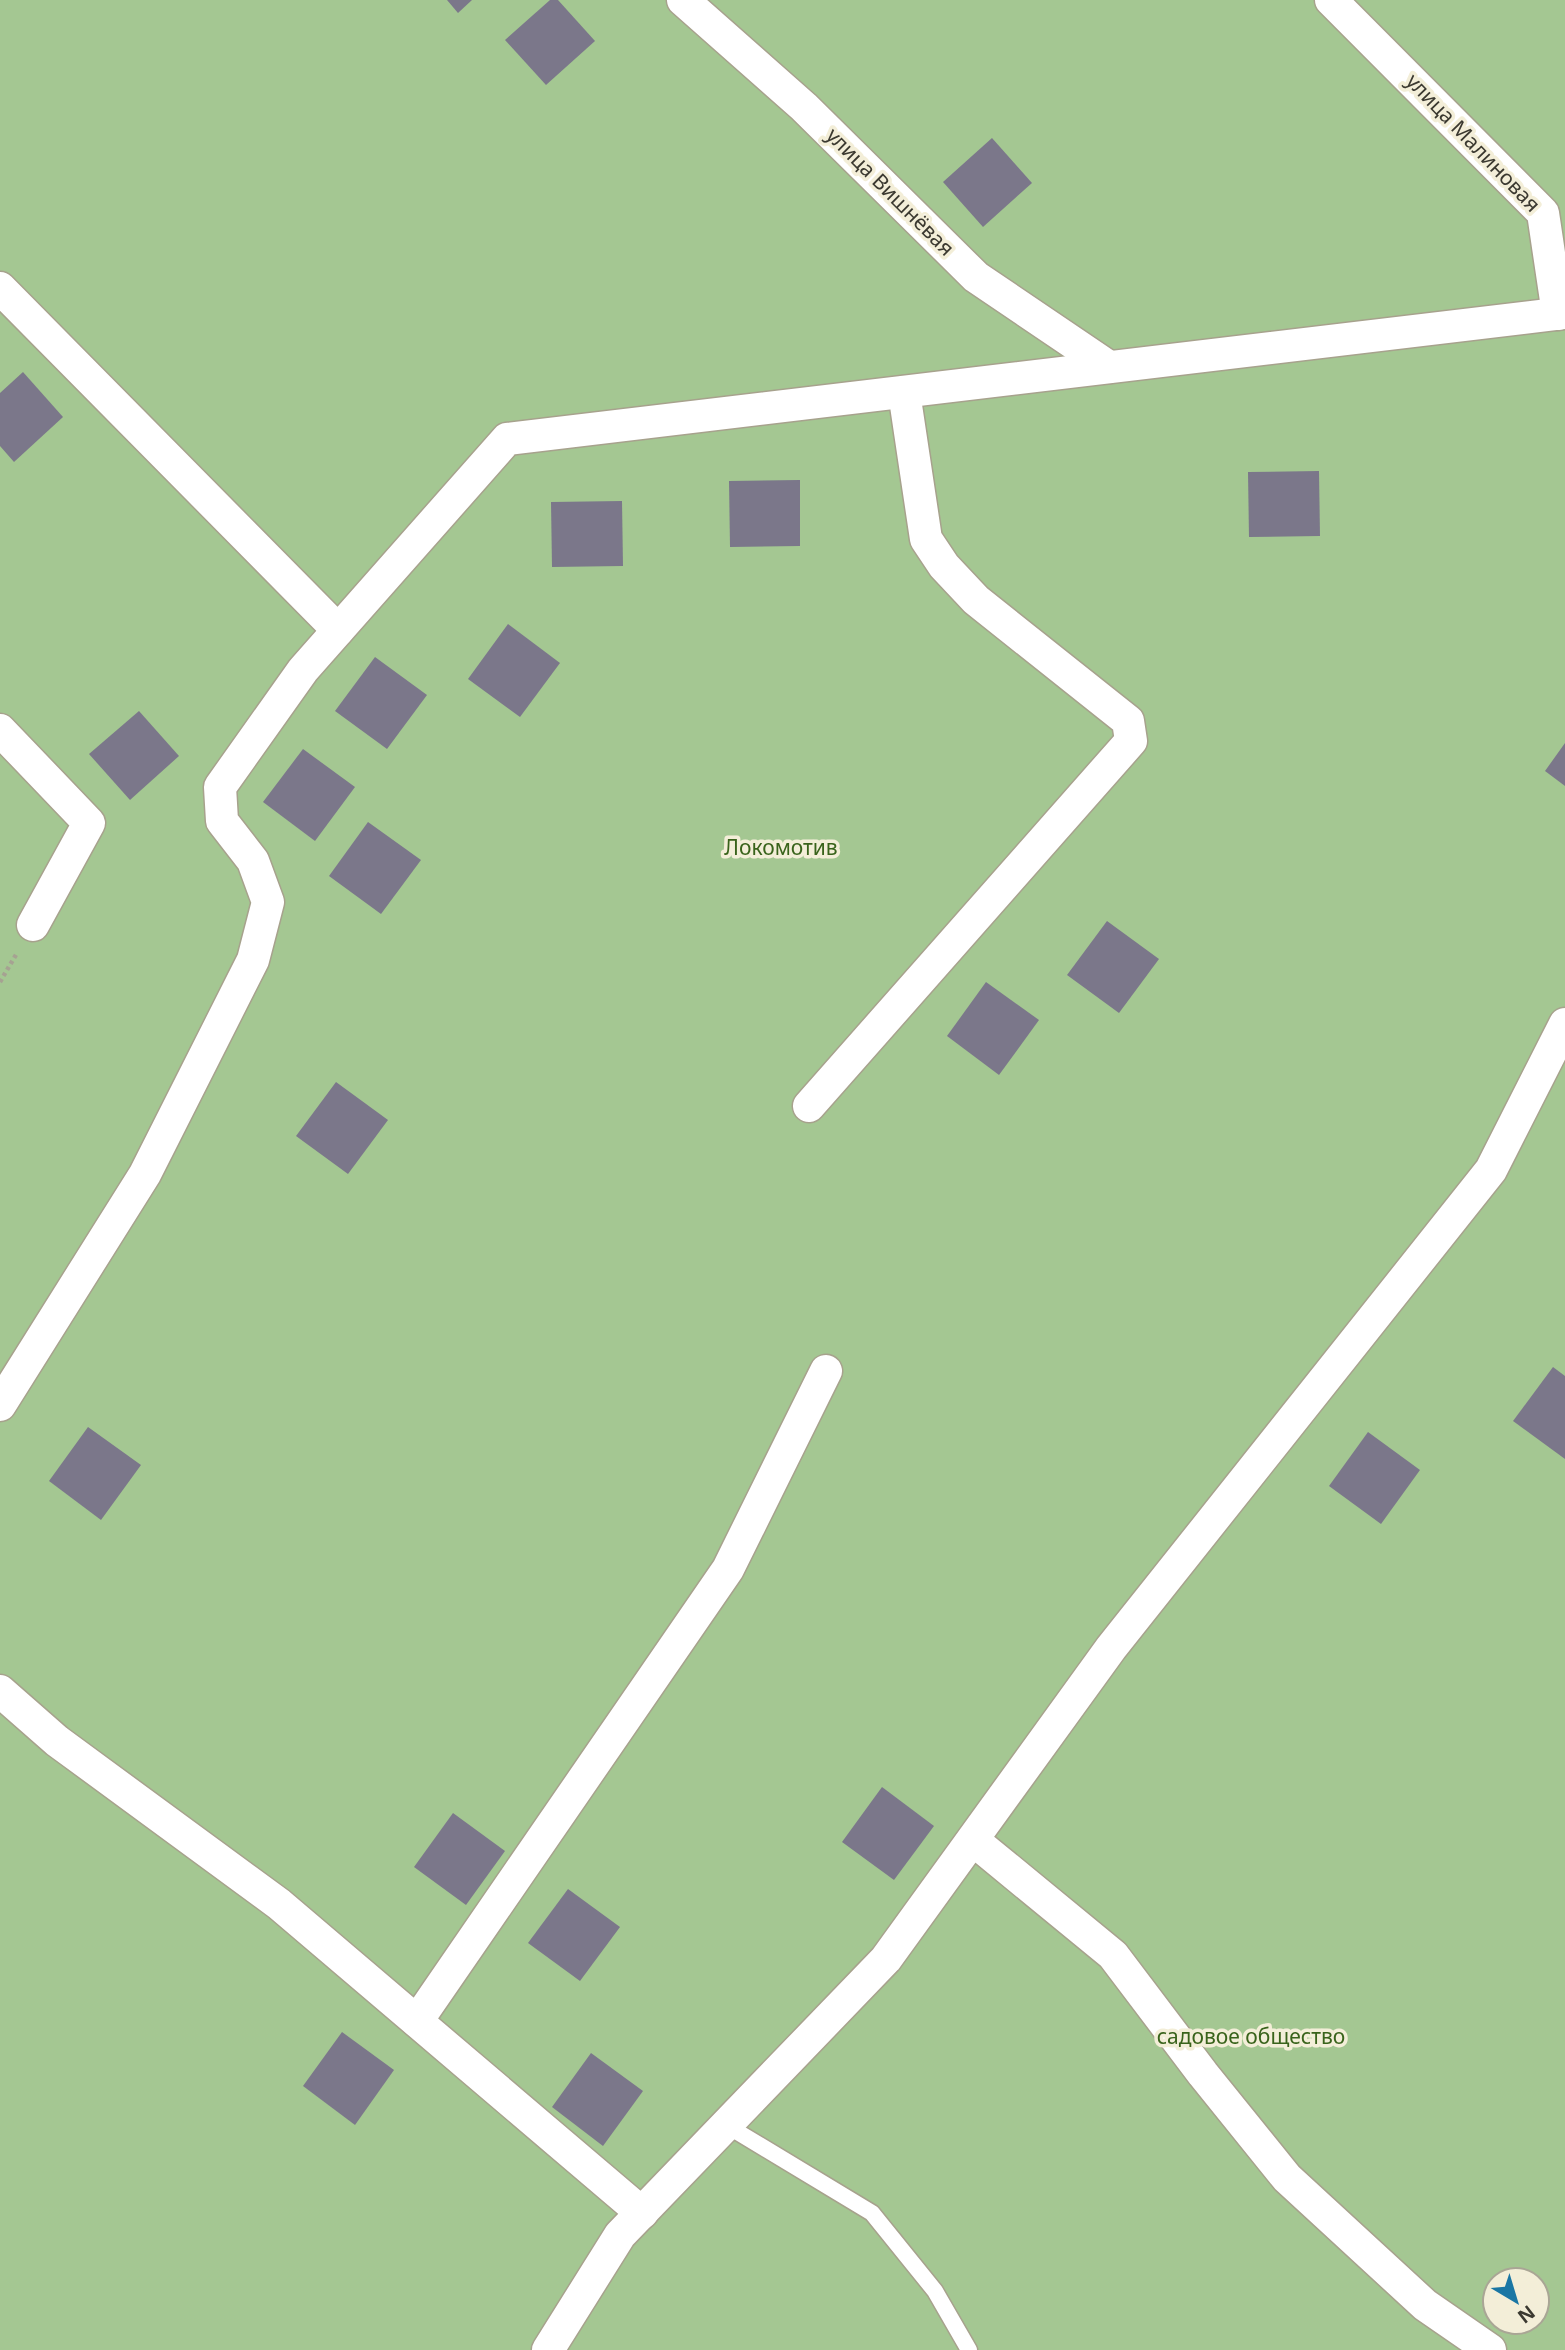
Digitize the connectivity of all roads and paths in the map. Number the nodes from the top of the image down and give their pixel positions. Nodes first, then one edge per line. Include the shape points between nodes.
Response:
1 (683, 0) edge
2 (1331, 0) edge
3 (0, 288) edge
4 (1561, 313) edge
5 (1109, 367) junction
6 (904, 392) junction
7 (338, 630) junction
8 (0, 730) edge
9 (33, 925) dead end
10 (1565, 1024) edge
11 (809, 1106) dead end
12 (826, 1371) dead end
13 (0, 1405) edge
14 (0, 1691) edge
15 (973, 1840) junction
16 (417, 2021) junction
17 (726, 2125) junction
18 (642, 2213) junction
19 (548, 2350) edge
20 (969, 2350) edge
21 (1490, 2350) edge

1 - 5 street, улица Вишнёвая via 804,107 976,277
2 - 4 street, улица Малиновая via 1543,213
3 - 7 street
4 - 5 street
5 - 6 street
6 - 7 street via 507,439
6 - 11 street via 926,540 976,600 1128,721 1130,741
7 - 13 street via 303,670 220,787 222,821 253,861 268,902 253,960 145,1174
8 - 9 street via 89,823
10 - 15 street via 1490,1170 1111,1648
12 - 16 street via 728,1569
14 - 16 street via 57,1741 279,1904
15 - 17 street via 886,1959
15 - 21 street via 1113,1955 1287,2179 1425,2305
16 - 18 street
17 - 18 street
17 - 20 lane via 872,2213 935,2291
18 - 19 street via 620,2235

